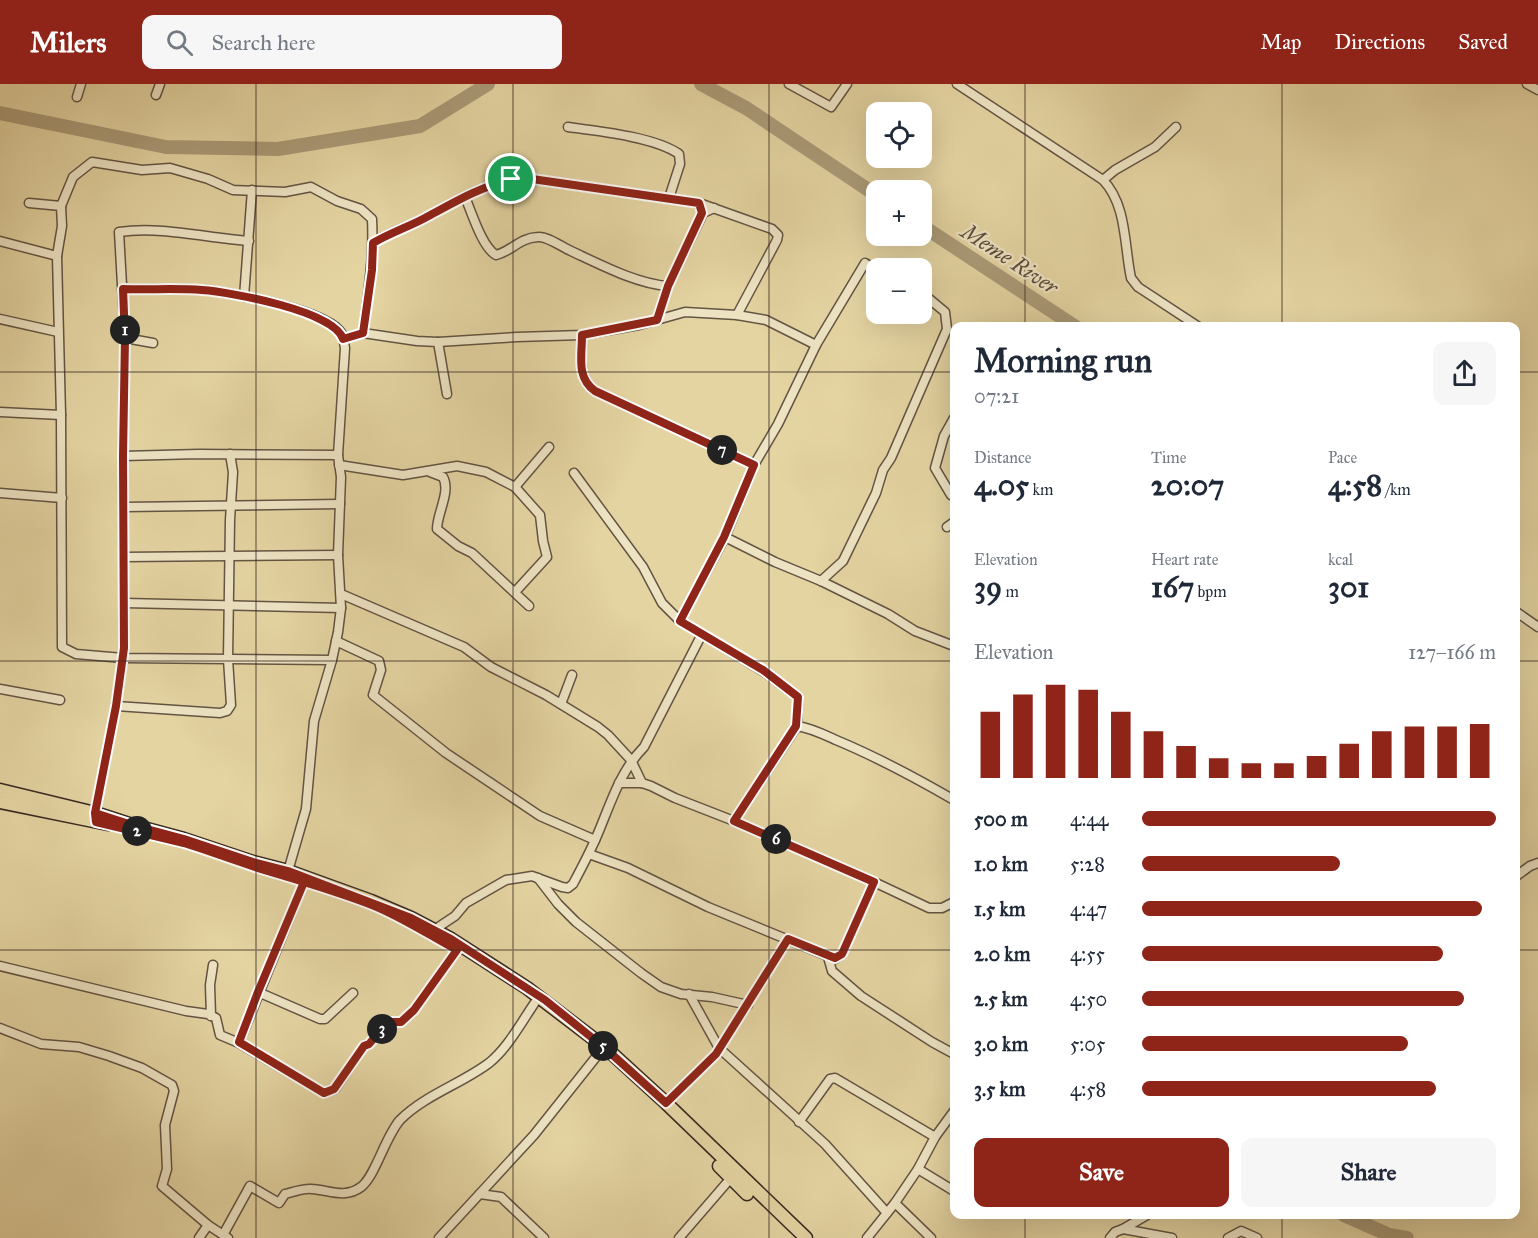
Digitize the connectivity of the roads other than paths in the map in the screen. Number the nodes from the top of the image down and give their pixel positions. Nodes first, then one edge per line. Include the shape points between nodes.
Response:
1 (81, 84) edge
2 (160, 84) edge
3 (789, 84) edge
4 (847, 84) edge
5 (1527, 84) edge
6 (963, 86) edge
7 (1538, 90) edge
8 (156, 95) dead end
9 (77, 97) dead end
10 (568, 127) dead end
11 (1176, 127) dead end
12 (1103, 180) junction
13 (252, 190) junction
14 (465, 197) junction
15 (669, 198) junction
16 (29, 203) dead end
17 (699, 203) junction
18 (61, 206) junction
19 (714, 208) junction
20 (702, 213) junction
21 (0, 241) edge
22 (249, 241) junction
23 (373, 243) junction
24 (57, 256) junction
25 (866, 264) edge
26 (668, 286) junction
27 (123, 289) junction
28 (244, 297) junction
29 (932, 301) edge
30 (737, 315) junction
31 (0, 319) edge
32 (657, 320) junction
33 (1191, 322) edge
34 (58, 332) junction
35 (363, 333) junction
36 (582, 335) junction
37 (125, 338) junction
38 (343, 339) junction
39 (438, 342) junction
40 (153, 343) dead end
41 (816, 345) junction
42 (447, 394) dead end
43 (0, 412) edge
44 (61, 415) junction
45 (950, 425) edge
46 (549, 447) dead end
47 (230, 454) junction
48 (338, 455) junction
49 (123, 456) junction
50 (339, 465) junction
51 (754, 465) junction
52 (430, 472) junction
53 (574, 473) dead end
54 (515, 487) junction
55 (950, 491) edge
56 (0, 493) edge
57 (62, 498) junction
58 (340, 504) junction
59 (231, 506) junction
60 (124, 507) junction
61 (724, 537) junction
62 (230, 555) junction
63 (338, 555) junction
64 (124, 558) junction
65 (821, 580) junction
66 (515, 592) junction
67 (341, 594) junction
68 (125, 603) junction
69 (229, 605) junction
70 (529, 606) dead end
71 (341, 608) junction
72 (1520, 614) edge
73 (680, 621) junction
74 (1538, 627) edge
75 (702, 634) junction
76 (336, 641) junction
77 (950, 644) edge
78 (123, 658) junction
79 (228, 659) junction
80 (332, 660) junction
81 (572, 675) dead end
82 (0, 690) edge
83 (60, 700) dead end
84 (561, 704) junction
85 (116, 706) junction
86 (796, 726) junction
87 (631, 760) junction
88 (619, 783) junction
89 (642, 783) junction
90 (0, 790) edge
91 (950, 798) edge
92 (0, 802) edge
93 (96, 817) junction
94 (734, 821) junction
95 (595, 840) junction
96 (589, 854) junction
97 (1538, 863) edge
98 (288, 871) junction
99 (1520, 873) edge
100 (538, 877) junction
101 (304, 882) junction
102 (874, 882) junction
103 (950, 904) edge
104 (434, 930) junction
105 (788, 939) junction
106 (457, 950) junction
107 (828, 957) junction
108 (213, 965) dead end
109 (0, 966) edge
110 (258, 992) junction
111 (353, 993) dead end
112 (689, 994) junction
113 (536, 1001) junction
114 (747, 1005) junction
115 (211, 1016) junction
116 (0, 1028) edge
117 (239, 1042) junction
118 (719, 1048) junction
119 (600, 1052) junction
120 (950, 1052) edge
121 (666, 1103) junction
122 (950, 1116) edge
123 (799, 1122) junction
124 (935, 1137) junction
125 (918, 1169) junction
126 (730, 1179) junction
127 (950, 1189) edge
128 (480, 1194) junction
129 (895, 1203) junction
130 (887, 1213) junction
131 (1141, 1219) edge
132 (207, 1225) junction
133 (1123, 1229) junction
134 (225, 1236) edge
135 (199, 1238) edge
136 (439, 1238) edge
137 (544, 1238) edge
138 (679, 1238) edge
139 (796, 1238) edge
140 (806, 1238) edge
141 (867, 1238) edge
142 (931, 1238) edge
143 (1110, 1238) edge
144 (1172, 1238) edge
145 (1228, 1238) edge
146 (1257, 1238) edge

1 - 9 street
2 - 8 street
3 - 4 street via 831,107
5 - 7 street
6 - 12 street
10 - 15 street via 634,138 679,154 680,164
11 - 12 street via 1155,147
12 - 33 street via 1119,204 1131,278 1138,287
13 - 18 street via 233,190 170,168 142,170 92,162 73,177
13 - 22 street
13 - 23 street via 285,192 311,187 368,214 372,219
14 - 15 street via 490,185 525,178
14 - 23 street
14 - 26 street via 483,239 496,255 523,239 541,236 604,266 653,285
15 - 17 street
16 - 18 street
17 - 19 street
17 - 20 street
18 - 24 street
19 - 20 street
19 - 30 street via 772,229 777,235
20 - 26 street
21 - 24 street
22 - 27 street via 120,232
22 - 28 street
23 - 35 street
24 - 34 street
25 - 41 street
26 - 32 street
27 - 28 street via 203,290
27 - 37 street
28 - 38 street via 319,318 338,329
29 - 65 street via 945,312 946,329 843,561
30 - 32 street via 685,312
30 - 41 street via 766,320
31 - 34 street
32 - 36 street
34 - 44 street
35 - 38 street
35 - 39 street
36 - 39 street
36 - 51 street via 582,374 595,391
37 - 40 street
37 - 49 street
38 - 48 street
39 - 42 street
41 - 51 street
43 - 44 street
44 - 57 street
45 - 55 street via 936,468
46 - 54 street
47 - 48 street
47 - 49 street
47 - 59 street
48 - 50 street
49 - 60 street
50 - 52 street via 403,475
50 - 58 street
51 - 61 street
52 - 54 street via 457,466 486,472
52 - 66 street via 446,482 437,530 472,553
53 - 73 street via 643,567 662,603
54 - 66 street via 540,515 547,557
56 - 57 street
57 - 78 street via 62,647 76,654
58 - 59 street
58 - 63 street
59 - 60 street
59 - 62 street
60 - 64 street
61 - 65 street
61 - 73 street
62 - 63 street
62 - 64 street
62 - 69 street
63 - 67 street
64 - 68 street
65 - 77 street via 915,631
66 - 70 street
67 - 71 street
67 - 84 street via 464,647 491,667
68 - 69 street
68 - 78 street
69 - 71 street
69 - 79 street
71 - 76 street
72 - 74 street
73 - 75 street
75 - 86 street via 763,670 798,697
75 - 87 street via 644,747
76 - 80 street
76 - 95 street via 378,661 381,670 373,694 446,753 540,816
78 - 79 street
78 - 85 street
79 - 80 street
79 - 85 street via 231,705 227,711
80 - 98 street via 314,721 306,809
81 - 84 street
82 - 83 street
84 - 87 street via 608,735
85 - 93 street
86 - 91 street via 856,748
86 - 94 street
87 - 88 street
87 - 89 street
88 - 89 street
88 - 95 street
89 - 94 street
90 - 93 main road
92 - 93 main road
93 - 98 main road
93 - 101 main road
94 - 102 street
95 - 96 street
96 - 100 street via 568,888
96 - 105 street
97 - 99 street
98 - 104 main road via 371,901
100 - 104 street via 523,876 493,886
100 - 112 street via 576,922 641,973 661,987
101 - 106 main road via 373,905
101 - 110 street
102 - 103 street via 929,908
102 - 107 street via 842,954
104 - 121 main road via 545,1000
105 - 107 street
105 - 114 street
106 - 113 main road
106 - 117 street via 414,1010 401,1022 388,1022 364,1046 331,1092 324,1093
107 - 120 street via 832,971 861,996
108 - 115 street
109 - 115 street
110 - 111 street via 320,1019
110 - 117 street
112 - 114 street
112 - 118 street
113 - 119 main road
113 - 134 street via 491,1062 400,1120 360,1188 339,1194 305,1189 285,1194 279,1203 250,1186
114 - 118 street
115 - 117 street via 216,1018 220,1035
116 - 132 street via 40,1044 79,1047 110,1056 171,1084 174,1091 165,1125 167,1169 162,1186
118 - 121 street
118 - 123 street
119 - 126 main road
119 - 128 street via 534,1135
121 - 140 main road
122 - 124 street
123 - 124 street via 830,1079 835,1078
123 - 130 street via 825,1144
124 - 125 street
125 - 127 street
125 - 129 street
126 - 138 street
126 - 139 main road
128 - 136 street
128 - 137 street via 501,1197
129 - 130 street
129 - 142 street
130 - 141 street
131 - 133 street
132 - 134 street
132 - 135 street
133 - 143 street
133 - 144 street
145 - 146 street via 1241,1231

